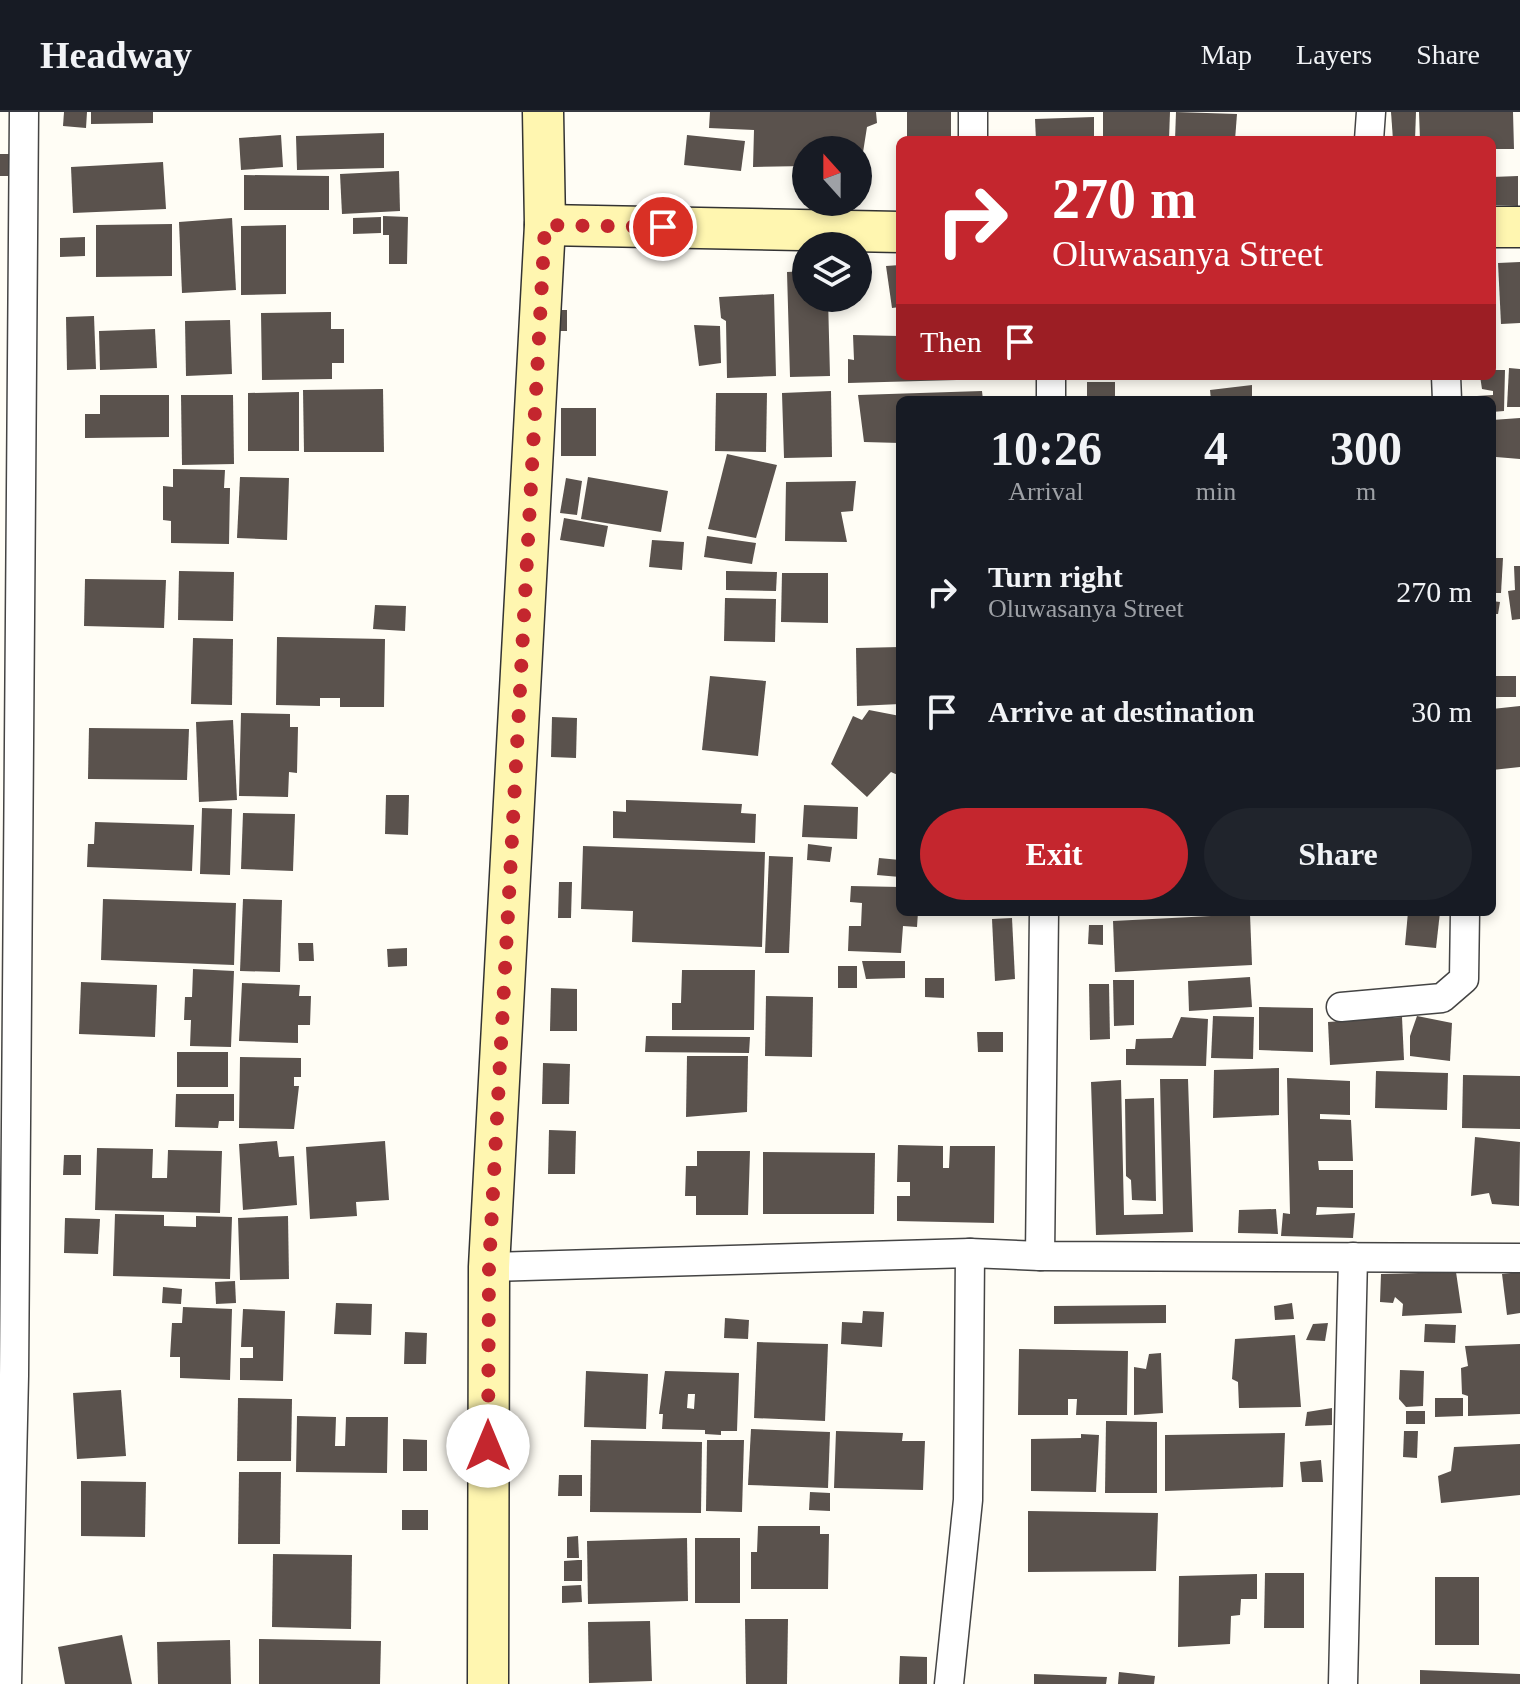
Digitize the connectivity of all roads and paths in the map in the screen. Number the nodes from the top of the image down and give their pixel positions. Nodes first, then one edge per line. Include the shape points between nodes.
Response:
1 (24, 112) edge
2 (543, 112) edge
3 (973, 112) edge
4 (1371, 112) edge
5 (973, 136) edge
6 (1369, 136) edge
7 (545, 225) junction
8 (1496, 227) edge
9 (1520, 227) edge
10 (896, 232) edge
11 (1044, 916) edge
12 (1465, 916) edge
13 (1341, 1007) dead end
14 (970, 1253) junction
15 (1040, 1256) junction
16 (1353, 1257) junction
17 (1520, 1258) edge
18 (489, 1267) junction
19 (7, 1375) edge
20 (7, 1684) edge
21 (488, 1684) edge
22 (949, 1684) edge
23 (1343, 1684) edge

1 - 19 street
2 - 7 street
3 - 5 street
4 - 6 street
7 - 10 street
7 - 18 street
8 - 9 street
11 - 15 street
12 - 13 street via 1464,979 1442,998
14 - 15 street
14 - 18 street
14 - 22 street via 968,1500
15 - 16 street
16 - 17 street
16 - 23 street
18 - 21 street
19 - 20 street

